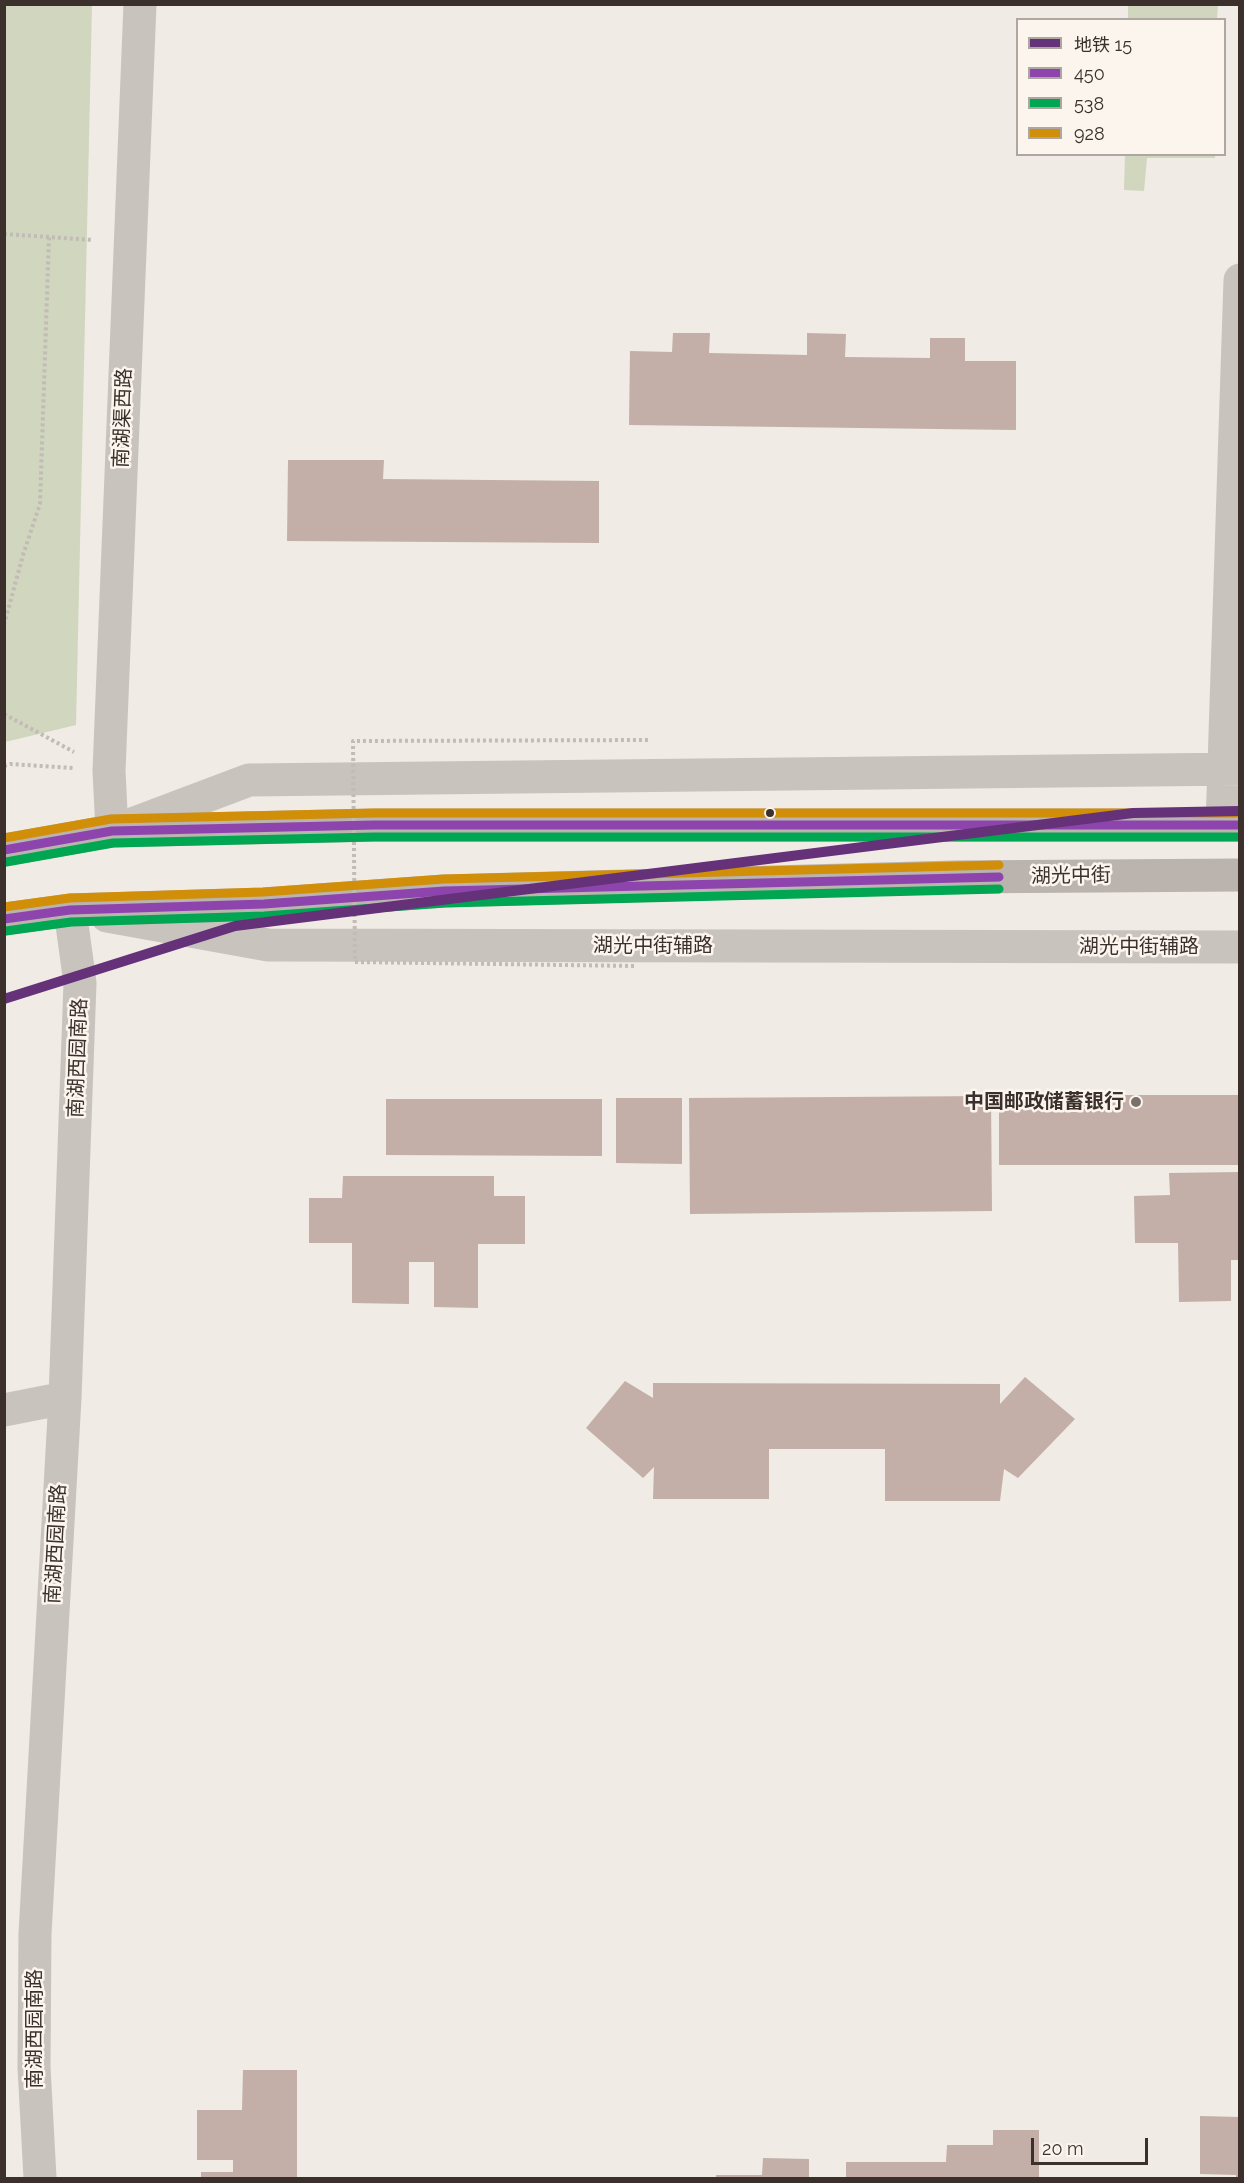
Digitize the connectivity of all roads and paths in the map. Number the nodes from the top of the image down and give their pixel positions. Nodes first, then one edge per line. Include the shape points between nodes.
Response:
1 (140, 4) edge
2 (4, 234) edge
3 (49, 237) junction
4 (129, 243) junction
5 (1239, 280) edge
6 (4, 625) edge
7 (4, 714) edge
8 (650, 740) dead end
9 (4, 766) edge
10 (1232, 769) edge
11 (109, 771) junction
12 (1231, 825) edge
13 (112, 831) junction
14 (4, 850) edge
15 (1239, 875) edge
16 (70, 909) junction
17 (4, 919) edge
18 (1239, 947) edge
19 (634, 966) dead end
20 (65, 1398) junction
21 (4, 1410) edge
22 (40, 2178) edge

1 - 4 street, 南湖渠西路
2 - 3 path
3 - 4 path
3 - 6 path via 40,504
4 - 11 street, 南湖渠西路
5 - 10 street
7 - 11 path
8 - 19 path, bridge via 353,741 355,962
9 - 11 path
10 - 12 street
10 - 13 street via 249,780
11 - 13 street, 南湖渠西路
12 - 13 main road via 374,825
13 - 14 main road
15 - 16 main road, 湖光中街 via 955,877 456,891 264,904
16 - 17 main road, 湖光中街
16 - 18 street, 湖光中街辅路 via 268,945
16 - 20 street, 南湖西园南路 via 80,983
20 - 21 street
20 - 22 street, 南湖西园南路 via 35,1934 34,2067

